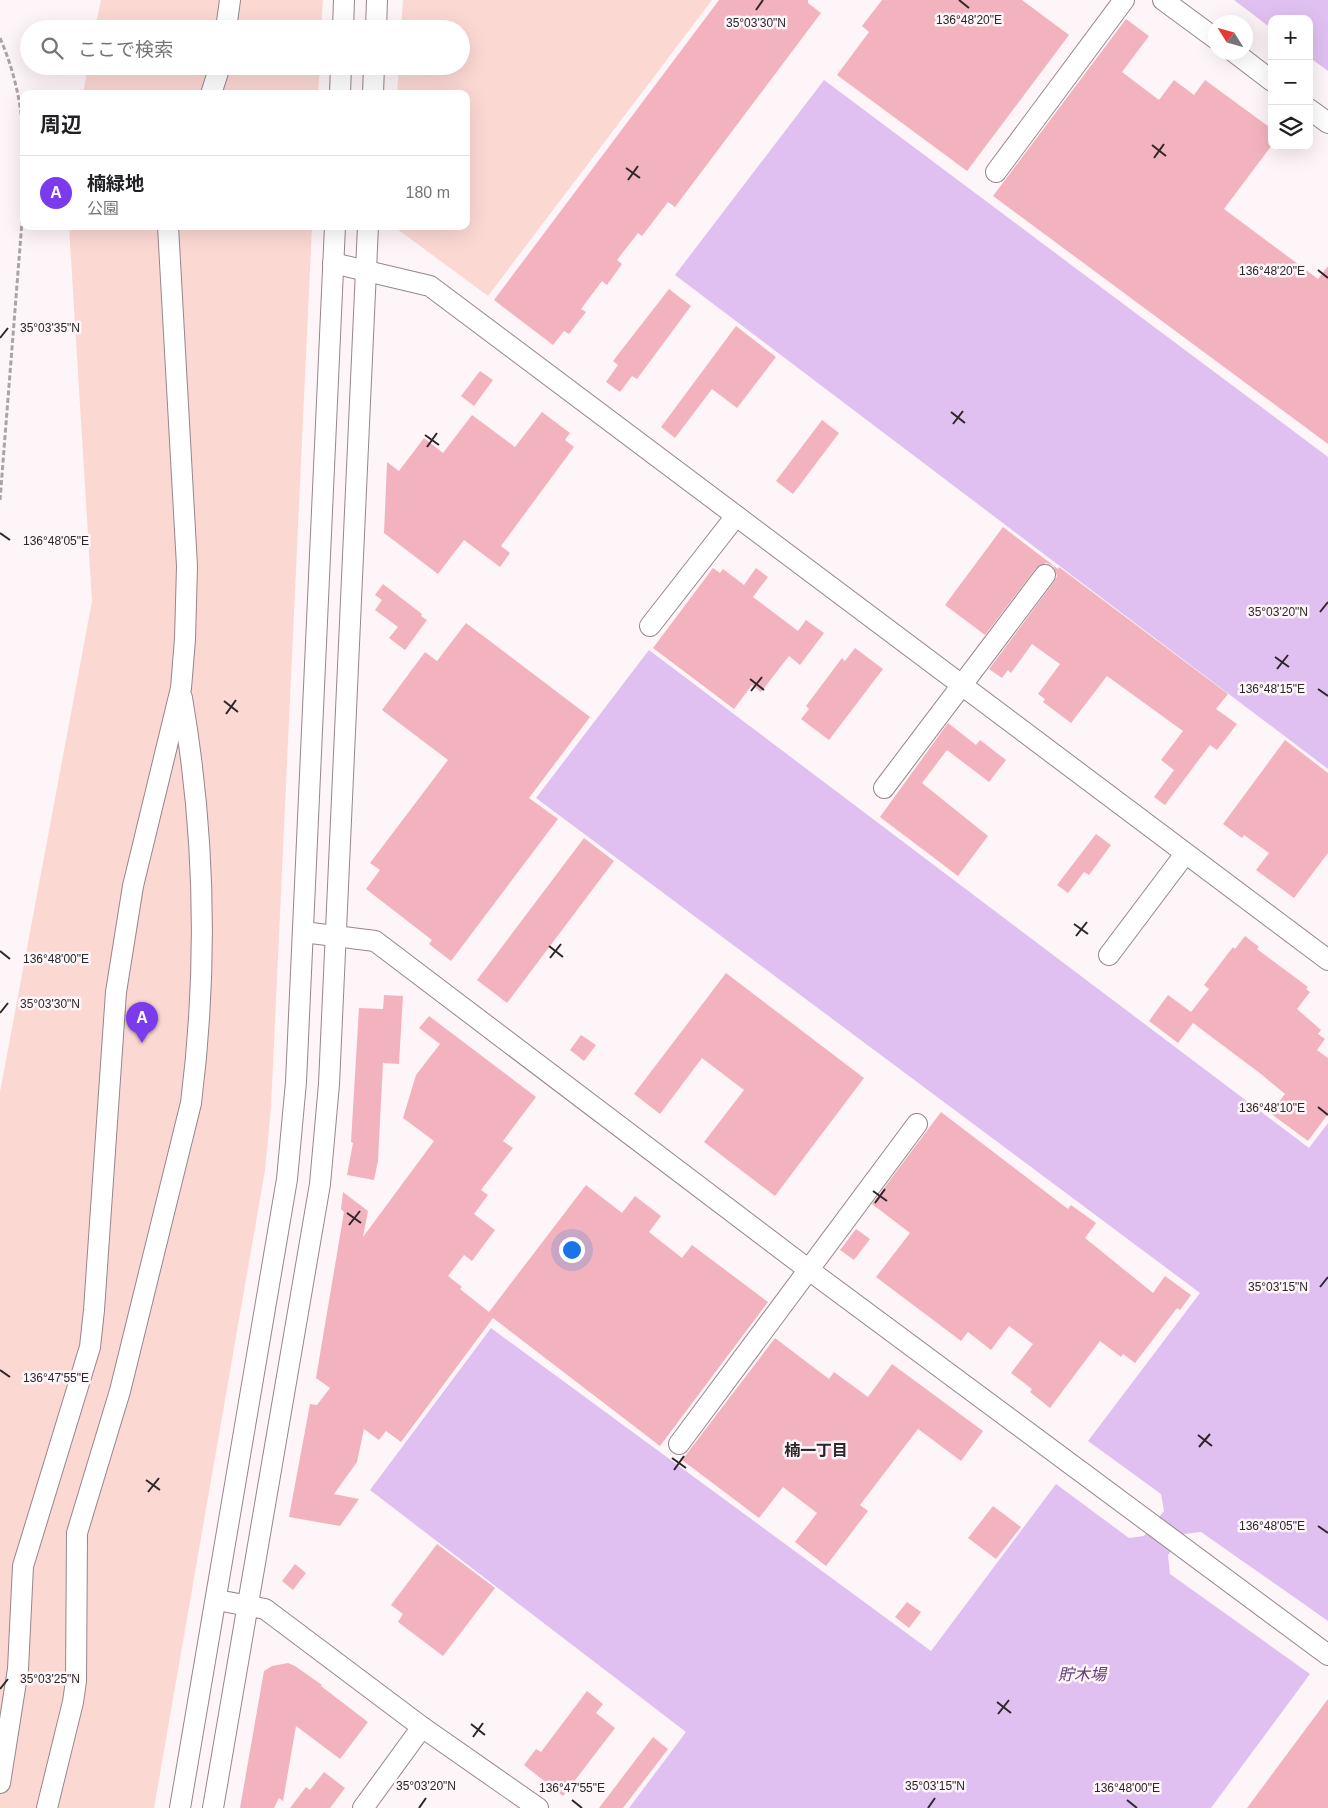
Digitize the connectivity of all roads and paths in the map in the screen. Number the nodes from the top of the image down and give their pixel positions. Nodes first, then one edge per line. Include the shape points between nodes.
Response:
1 (230, 0) edge
2 (344, 0) edge
3 (377, 0) edge
4 (1124, 0) edge
5 (1163, 0) edge
6 (227, 20) edge
7 (343, 20) edge
8 (376, 20) edge
9 (1208, 33) edge
10 (0, 38) edge
11 (1244, 60) edge
12 (217, 75) edge
13 (341, 75) edge
14 (374, 75) edge
15 (1268, 78) edge
16 (211, 90) edge
17 (340, 90) edge
18 (373, 90) edge
19 (20, 100) edge
20 (1313, 112) edge
21 (1328, 123) edge
22 (996, 172) dead end
23 (21, 230) edge
24 (168, 230) edge
25 (335, 230) edge
26 (368, 230) edge
27 (333, 263) junction
28 (366, 271) junction
29 (0, 500) edge
30 (736, 516) junction
31 (1045, 575) dead end
32 (650, 626) dead end
33 (961, 686) junction
34 (181, 688) junction
35 (884, 788) dead end
36 (1185, 854) junction
37 (303, 932) junction
38 (336, 936) junction
39 (1109, 955) dead end
40 (1328, 960) edge
41 (917, 1124) dead end
42 (808, 1270) junction
43 (679, 1444) dead end
44 (217, 1600) junction
45 (249, 1605) junction
46 (1328, 1655) edge
47 (422, 1727) junction
48 (0, 1784) edge
49 (47, 1808) edge
50 (180, 1808) edge
51 (213, 1808) edge
52 (362, 1808) edge
53 (538, 1808) edge

1 - 6 street
2 - 7 street
3 - 8 street
4 - 22 street
5 - 9 street
10 - 19 path
11 - 15 street
12 - 16 street
13 - 17 street
14 - 18 street
20 - 21 street
23 - 29 path
24 - 34 street via 187,566
25 - 27 street
26 - 28 street
27 - 28 street
27 - 37 street
28 - 30 street via 430,286
28 - 38 street
30 - 32 street
30 - 33 street
31 - 33 street
33 - 35 street
33 - 36 street
34 - 48 street via 133,886 116,992 90,1347 23,1566 18,1669
34 - 49 street via 191,752 202,882 199,1028 194,1078 191,1103 120,1391 77,1532 76,1681
36 - 39 street
36 - 40 street
37 - 38 street
37 - 44 street via 296,1082 287,1179
38 - 42 street via 375,941
38 - 45 street via 329,1084 320,1184
41 - 42 street
42 - 43 street
42 - 46 street
44 - 45 street
44 - 50 street
45 - 47 street via 265,1609
45 - 51 street
47 - 52 street
47 - 53 street

